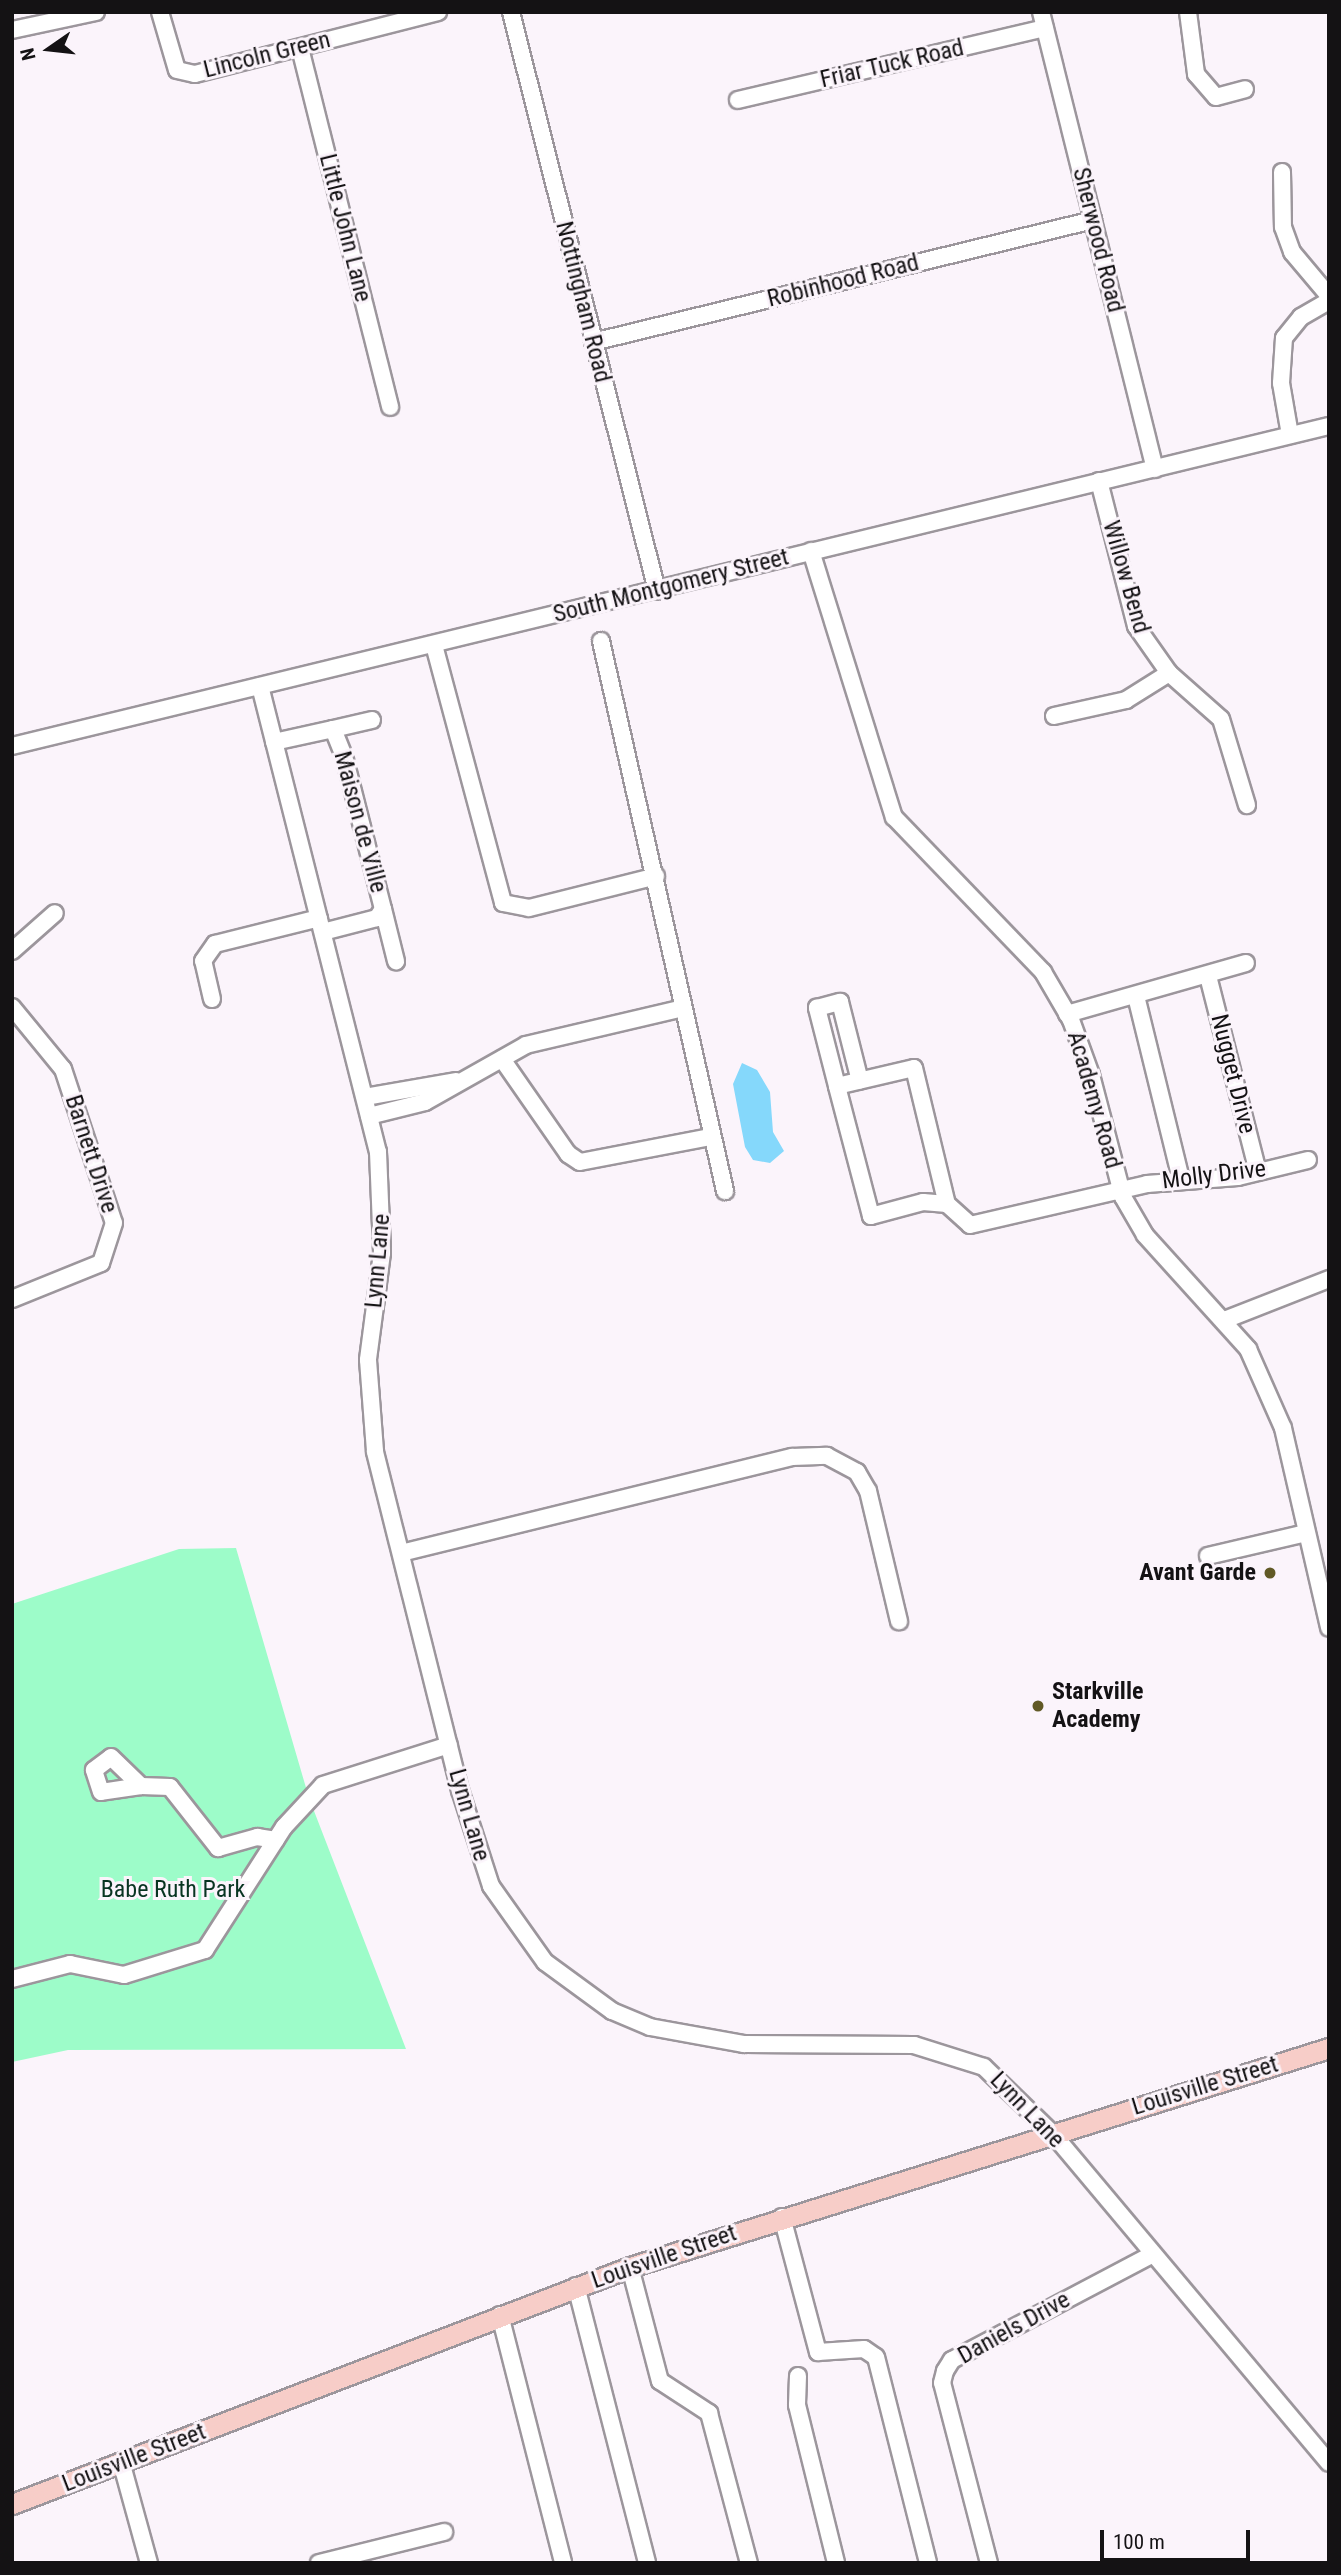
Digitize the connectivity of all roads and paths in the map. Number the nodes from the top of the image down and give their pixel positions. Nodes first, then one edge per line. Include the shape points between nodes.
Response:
1 (96, 12) edge
2 (159, 12) edge
3 (438, 12) edge
4 (511, 12) edge
5 (1188, 12) edge
6 (1043, 20) edge
7 (12, 30) edge
8 (300, 48) junction
9 (1245, 89) dead end
10 (738, 100) dead end
11 (1283, 172) dead end
12 (1093, 220) junction
13 (1329, 298) edge
14 (593, 342) junction
15 (390, 407) dead end
16 (1329, 426) edge
17 (1290, 436) junction
18 (1155, 469) junction
19 (1099, 481) junction
20 (811, 551) junction
21 (657, 591) junction
22 (601, 641) dead end
23 (434, 645) junction
24 (1169, 673) junction
25 (260, 686) junction
26 (1054, 716) dead end
27 (372, 720) dead end
28 (333, 729) junction
29 (274, 742) junction
30 (13, 743) edge
31 (1247, 805) dead end
32 (656, 876) junction
33 (383, 909) junction
34 (55, 913) dead end
35 (321, 925) junction
36 (12, 951) edge
37 (396, 961) dead end
38 (1246, 963) dead end
39 (1208, 976) junction
40 (1136, 996) junction
41 (212, 999) dead end
42 (12, 1007) edge
43 (679, 1009) junction
44 (1067, 1014) junction
45 (502, 1059) junction
46 (458, 1081) junction
47 (860, 1081) junction
48 (837, 1086) junction
49 (365, 1097) junction
50 (369, 1116) junction
51 (710, 1137) junction
52 (1308, 1160) dead end
53 (1258, 1172) junction
54 (1181, 1179) junction
55 (725, 1191) dead end
56 (1121, 1191) junction
57 (947, 1204) junction
58 (1329, 1279) edge
59 (12, 1299) edge
60 (1227, 1319) junction
61 (1306, 1533) junction
62 (401, 1553) junction
63 (1208, 1556) dead end
64 (899, 1621) dead end
65 (1329, 1628) edge
66 (449, 1745) junction
67 (141, 1786) dead end
68 (276, 1840) junction
69 (12, 1979) edge
70 (1329, 2048) edge
71 (1053, 2134) junction
72 (782, 2217) junction
73 (1151, 2255) junction
74 (629, 2267) junction
75 (576, 2286) junction
76 (500, 2315) junction
77 (798, 2376) dead end
78 (1329, 2463) edge
79 (122, 2465) junction
80 (12, 2504) edge
81 (444, 2532) dead end
82 (149, 2563) edge
83 (319, 2563) edge
84 (563, 2563) edge
85 (647, 2563) edge
86 (749, 2563) edge
87 (836, 2563) edge
88 (928, 2563) edge
89 (989, 2563) edge

1 - 7 street
2 - 8 street, Lincoln Green via 177,71 195,74
3 - 8 street, Lincoln Green
4 - 14 street, Nottingham Road
5 - 9 street via 1196,74 1216,97
6 - 10 street, Friar Tuck Road
6 - 12 street, Sherwood Road
8 - 15 street, Little John Lane
11 - 13 street via 1283,228 1292,252
12 - 14 street, Robinhood Road
12 - 18 street, Sherwood Road
13 - 17 street via 1301,317 1284,338 1281,383
14 - 21 street, Nottingham Road
16 - 17 street, South Montgomery Street
17 - 18 street, South Montgomery Street
18 - 19 street, South Montgomery Street
19 - 20 street, South Montgomery Street
19 - 24 street, Willow Bend via 1136,626
20 - 21 street, South Montgomery Street
20 - 44 street, Academy Road via 894,817 1011,935
21 - 23 street, South Montgomery Street
22 - 32 street
23 - 25 street, South Montgomery Street
23 - 32 street via 503,903 529,908
24 - 26 street via 1126,700
24 - 31 street, Willow Bend via 1221,719
25 - 29 street, Lynn Lane
25 - 30 street, South Montgomery Street
27 - 28 street
28 - 29 street, Maison de Ville
28 - 33 street, Maison de Ville
29 - 35 street, Lynn Lane
32 - 43 street
33 - 35 street, Maison de Ville via 377,918
33 - 37 street
34 - 36 street
35 - 41 street, Maison de Ville via 215,944 203,961
35 - 49 street, Lynn Lane
38 - 39 street
39 - 40 street
39 - 53 street, Nugget Drive
40 - 44 street
40 - 54 street
42 - 59 street, Barnett Drive via 63,1069 114,1223 101,1264
43 - 45 street via 526,1045
43 - 51 street
44 - 56 street, Academy Road via 1091,1075
45 - 46 street
45 - 51 street via 568,1154 580,1162
46 - 49 street
46 - 50 street via 425,1102
47 - 48 street
47 - 48 street via 840,1002 817,1008
47 - 57 street via 914,1068
48 - 57 street via 871,1216 923,1202
49 - 50 street, Lynn Lane
50 - 62 street, Lynn Lane via 383,1207 369,1407
51 - 55 street
52 - 53 street, Molly Drive
53 - 54 street, Molly Drive
54 - 56 street, Molly Drive
56 - 57 street, Molly Drive via 988,1225 960,1220
56 - 60 street, Academy Road via 1145,1234
58 - 60 street
60 - 61 street, Academy Road via 1248,1349 1283,1428
61 - 63 street
61 - 65 street, Academy Road
62 - 64 street via 792,1457 827,1456 857,1472 868,1491
62 - 66 street, Lynn Lane
66 - 68 street via 323,1785
66 - 71 street, Lynn Lane via 491,1886 545,1962 577,1989 650,2027 696,2039 914,2045 951,2053 1006,2083
67 - 68 street via 170,1787 218,1848 257,1837
68 - 69 street via 205,1950 124,1975 70,1964
70 - 71 main road, Louisville Street
71 - 72 main road, Louisville Street
71 - 73 street, Lynn Lane
72 - 74 main road, Louisville Street
72 - 88 street via 818,2352 864,2349 876,2357
73 - 78 street, Lynn Lane
73 - 89 street, Daniels Drive via 952,2360 945,2371 942,2383
74 - 75 main road, Louisville Street
74 - 86 street via 660,2381 709,2413
75 - 76 main road, Louisville Street
75 - 85 street
76 - 79 main road, Louisville Street
76 - 84 street
77 - 87 street via 797,2405
79 - 80 main road, Louisville Street
79 - 82 street
81 - 83 street

